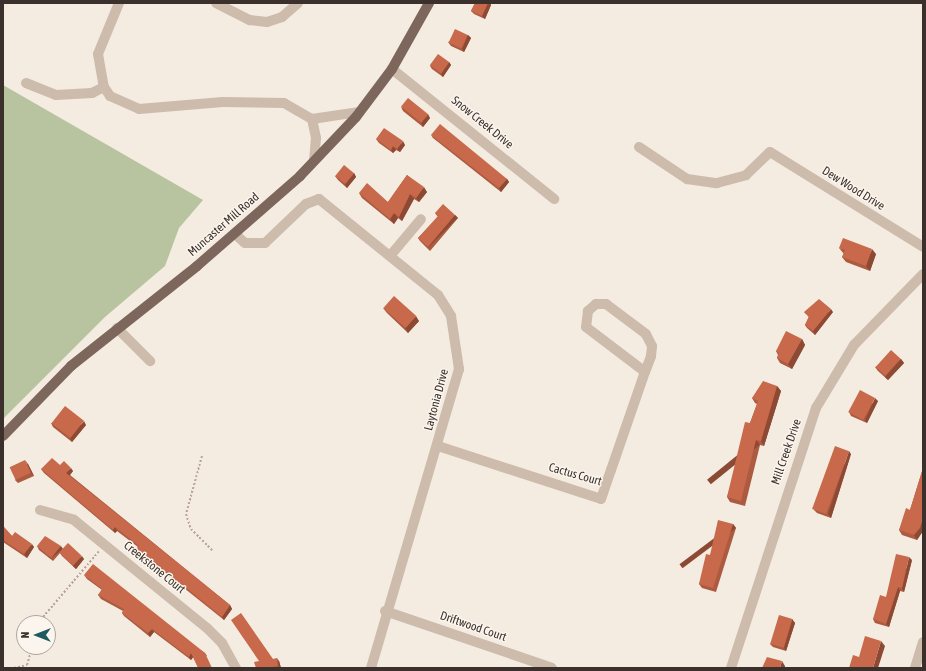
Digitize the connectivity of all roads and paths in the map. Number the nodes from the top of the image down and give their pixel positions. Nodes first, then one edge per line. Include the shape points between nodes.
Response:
1 (119, 3) edge
2 (216, 3) edge
3 (298, 3) edge
4 (429, 3) edge
5 (392, 69) junction
6 (26, 83) dead end
7 (104, 87) junction
8 (359, 112) junction
9 (312, 119) junction
10 (639, 147) dead end
11 (314, 159) junction
12 (554, 199) dead end
13 (420, 219) dead end
14 (235, 234) junction
15 (923, 247) edge
16 (390, 256) junction
17 (923, 274) edge
18 (117, 328) junction
19 (150, 361) dead end
20 (645, 372) junction
21 (3, 436) edge
22 (438, 446) junction
23 (202, 456) dead end
24 (40, 510) dead end
25 (104, 544) junction
26 (212, 550) dead end
27 (385, 611) junction
28 (45, 615) edge
29 (923, 642) edge
30 (30, 655) edge
31 (14, 668) edge
32 (236, 668) edge
33 (371, 668) edge
34 (552, 668) edge
35 (730, 668) edge
36 (915, 668) edge

1 - 7 street via 98,54
2 - 3 street via 250,20 267,22 282,17
4 - 5 main road, Muncaster Mill Road
5 - 8 main road, Muncaster Mill Road
5 - 12 street, Snow Creek Drive
6 - 7 street via 56,95 92,93
7 - 9 street via 122,104 139,109 261,100 284,103
8 - 9 street
8 - 11 main road, Muncaster Mill Road
9 - 11 street via 316,138
10 - 15 street, Dew Wood Drive via 687,179 717,183 746,175 770,152
11 - 14 main road, Muncaster Mill Road
13 - 16 street
14 - 16 street, Laytonia Drive via 245,242 265,243 306,204 319,199
14 - 18 main road, Muncaster Mill Road
16 - 22 street, Laytonia Drive via 438,295 451,316 459,369
17 - 35 street, Mill Creek Drive via 854,345 816,408
18 - 19 street
18 - 21 main road, Muncaster Mill Road via 71,366
20 - 20 street, Cactus Court via 586,326 588,311 596,304 606,304 646,334 652,346
20 - 22 street, Cactus Court via 602,499
22 - 27 street, Laytonia Drive
23 - 26 path via 186,514 191,529
24 - 25 street, Creekstone Court via 74,520
25 - 28 path
25 - 32 street, Creekstone Court via 207,628 222,643
27 - 33 street, Laytonia Drive
27 - 34 street, Driftwood Court
29 - 36 street
30 - 31 path via 27,665

